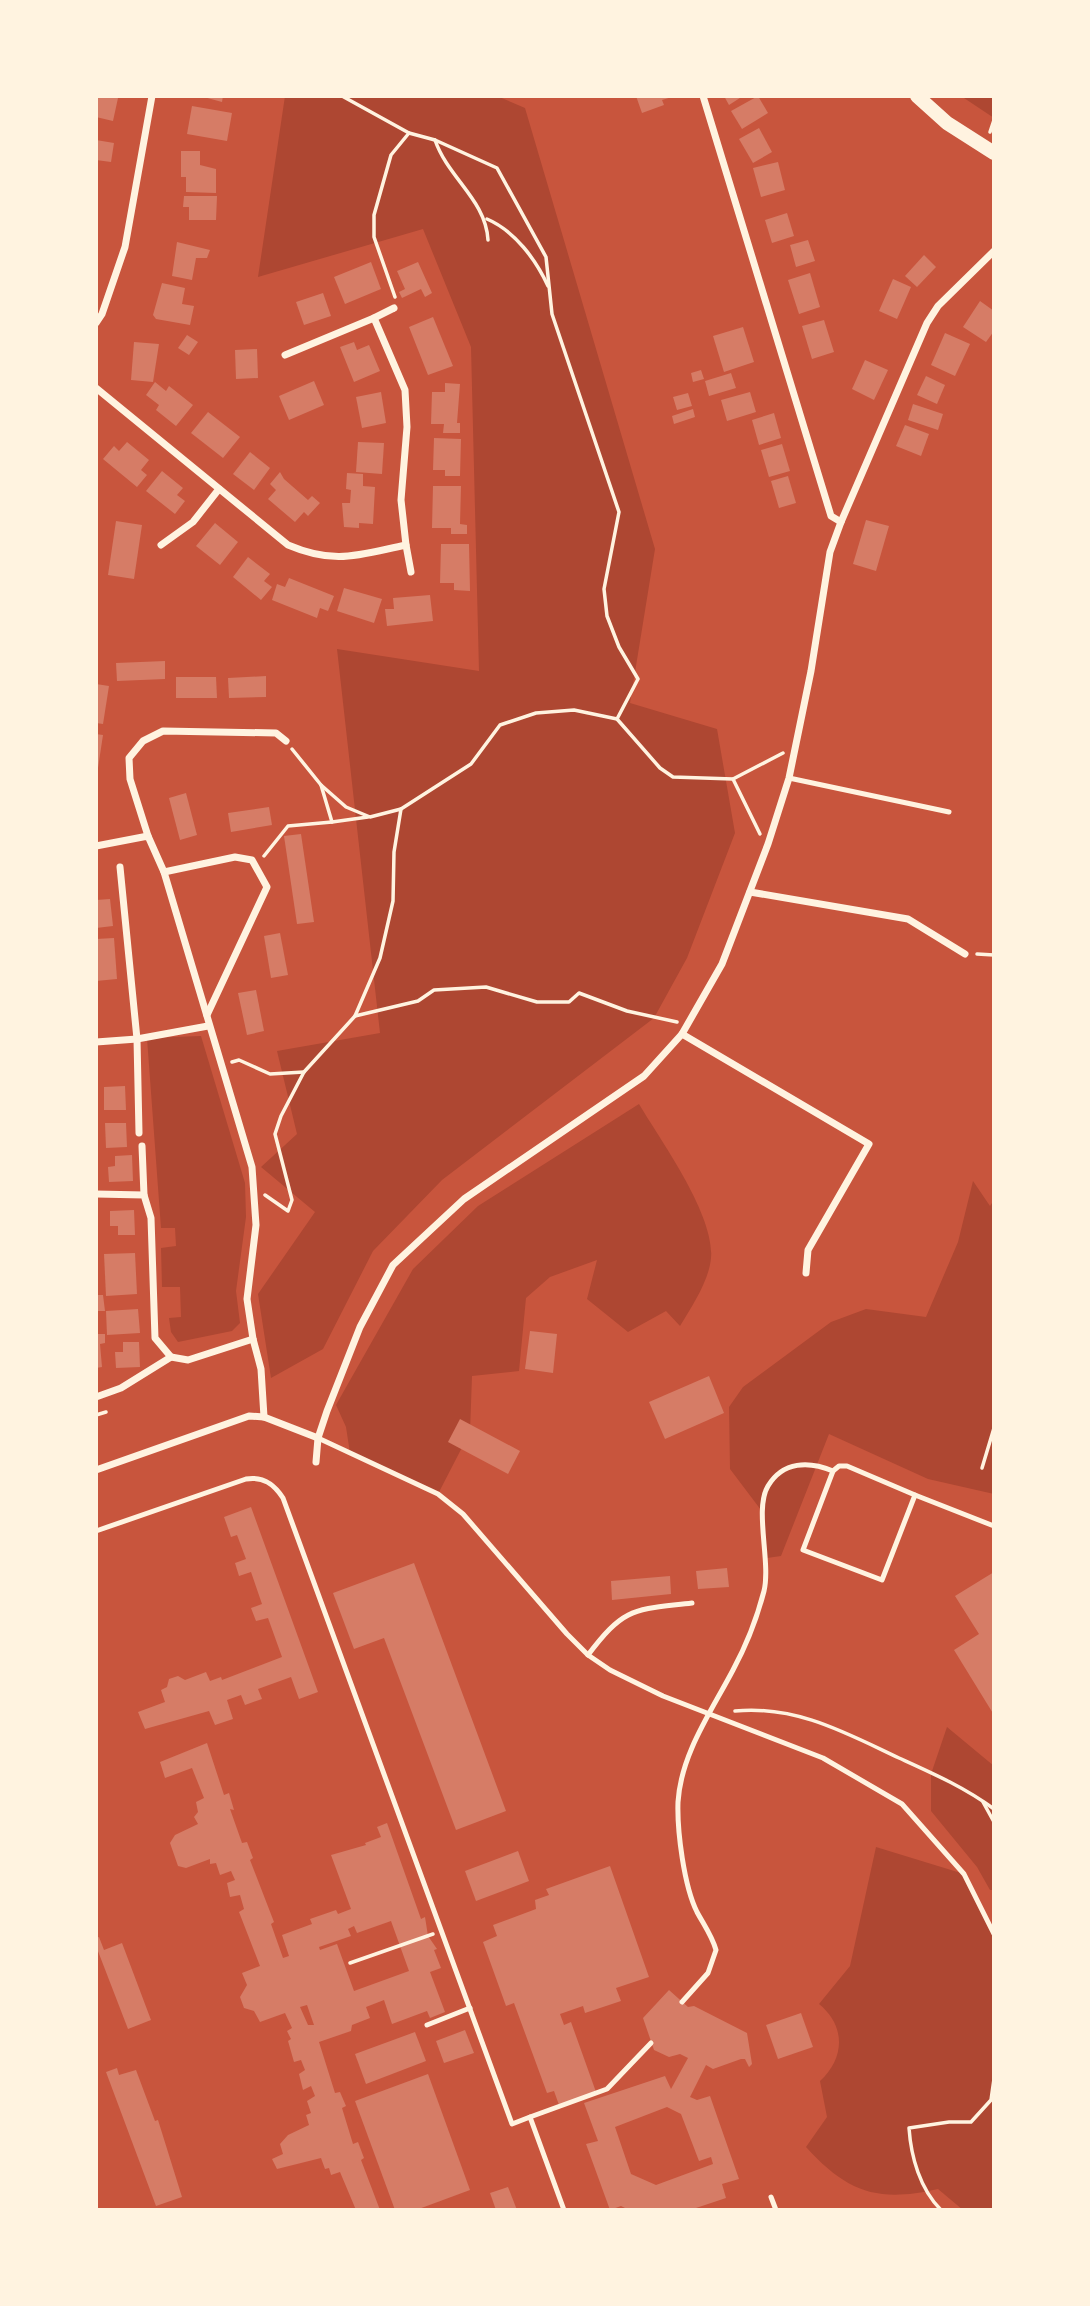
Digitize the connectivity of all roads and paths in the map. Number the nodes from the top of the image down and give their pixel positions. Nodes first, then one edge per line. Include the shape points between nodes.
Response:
1 (152, 96) edge
2 (342, 96) edge
3 (703, 96) edge
4 (917, 96) edge
5 (994, 120) edge
6 (409, 133) junction
7 (989, 134) dead end
8 (435, 140) junction
9 (994, 153) edge
10 (487, 219) junction
11 (488, 240) dead end
12 (994, 251) edge
13 (550, 290) junction
14 (394, 308) joint
15 (374, 318) junction
16 (96, 323) edge
17 (285, 355) dead end
18 (96, 388) edge
19 (219, 489) junction
20 (841, 522) junction
21 (161, 545) dead end
22 (406, 545) junction
23 (411, 572) dead end
24 (617, 719) junction
25 (286, 741) joint
26 (795, 746) junction
27 (789, 778) junction
28 (733, 779) junction
29 (321, 785) junction
30 (401, 809) junction
31 (949, 812) dead end
32 (370, 817) junction
33 (332, 822) junction
34 (148, 836) junction
35 (96, 846) edge
36 (763, 856) junction
37 (120, 867) dead end
38 (259, 868) junction
39 (164, 872) junction
40 (750, 892) junction
41 (965, 954) joint
42 (994, 955) edge
43 (207, 1016) junction
44 (355, 1016) junction
45 (688, 1022) junction
46 (208, 1026) junction
47 (682, 1034) junction
48 (137, 1039) junction
49 (96, 1042) edge
50 (220, 1066) junction
51 (304, 1072) junction
52 (139, 1133) dead end
53 (142, 1146) dead end
54 (254, 1186) junction
55 (96, 1194) edge
56 (144, 1195) junction
57 (806, 1273) dead end
58 (253, 1339) junction
59 (171, 1357) junction
60 (96, 1397) edge
61 (106, 1412) dead end
62 (96, 1415) edge
63 (264, 1417) junction
64 (994, 1429) edge
65 (318, 1438) junction
66 (316, 1462) dead end
67 (982, 1468) dead end
68 (96, 1470) edge
69 (834, 1471) junction
70 (915, 1495) junction
71 (994, 1527) edge
72 (96, 1531) edge
73 (692, 1603) dead end
74 (588, 1655) junction
75 (708, 1714) junction
76 (983, 1801) junction
77 (994, 1809) edge
78 (994, 1822) edge
79 (441, 1931) junction
80 (994, 1934) edge
81 (350, 1963) dead end
82 (682, 2002) dead end
83 (470, 2008) junction
84 (426, 2025) dead end
85 (651, 2043) dead end
86 (994, 2079) edge
87 (530, 2117) junction
88 (771, 2197) dead end
89 (564, 2210) edge
90 (776, 2210) edge
91 (941, 2210) edge

1 - 16 street via 125,247
2 - 6 path
3 - 20 street via 831,516
4 - 9 main road via 947,123
5 - 7 path
6 - 8 path
6 - 14 path via 391,155 374,215 374,237 395,295
8 - 10 path via 441,156
8 - 13 path via 497,169 546,257
10 - 11 path
10 - 13 path via 517,240
12 - 20 street via 938,306 927,323
13 - 24 path via 552,314 619,512 604,589 607,616 638,679
14 - 15 street
15 - 17 street
15 - 22 street via 405,390 401,500
18 - 19 street
19 - 21 street via 193,522
19 - 22 street via 288,545 321,557
20 - 26 street via 830,552
22 - 23 street
24 - 28 path via 673,777
24 - 30 path via 575,710 536,713 500,725 471,764
25 - 29 path
25 - 34 street via 276,733 163,731 143,741 129,758 130,779
26 - 27 street
26 - 28 path
27 - 31 lane
27 - 36 street
28 - 36 path via 759,834
29 - 32 path via 346,807
29 - 33 path
30 - 32 path
30 - 44 path via 393,901 380,958
32 - 33 path
33 - 38 path via 288,826
34 - 35 street
34 - 39 street
36 - 40 street
37 - 48 street
38 - 39 street via 252,860 235,857
38 - 43 street via 267,887
39 - 43 street
40 - 41 street via 908,919
40 - 45 street via 722,964
41 - 42 path
43 - 46 street
44 - 45 path via 418,1001 434,990 486,987 537,1002 569,1002 579,993 659,1020
44 - 51 path
45 - 47 street
46 - 48 street
46 - 50 street
47 - 57 street via 869,1144 808,1250
47 - 65 street via 644,1076 464,1199 393,1265 360,1327
48 - 49 street
48 - 52 street
50 - 51 path via 239,1060 270,1074
50 - 54 street
51 - 54 path via 275,1134 292,1200 288,1212
53 - 56 street
54 - 58 street via 256,1225 247,1299
55 - 56 street
56 - 59 street via 151,1218 155,1338
58 - 59 street via 188,1360
58 - 63 street via 261,1369
59 - 60 street via 121,1388
61 - 62 path
63 - 65 street
63 - 68 street via 230,1421
64 - 67 path
65 - 66 street
65 - 74 lane via 438,1494 463,1514
69 - 70 lane via 847,1466
69 - 70 lane via 803,1550 882,1580
69 - 75 lane via 791,1465 767,1487 763,1500 764,1589 733,1670
70 - 71 lane
72 - 79 lane via 246,1479 256,1477 277,1489
73 - 74 lane via 627,1613 608,1628
74 - 75 lane via 651,1690
75 - 76 path via 752,1709 827,1723
75 - 80 lane via 823,1758 902,1804 964,1874
75 - 82 lane via 684,1774 678,1801 679,1831 696,1910 716,1950 708,1973
76 - 77 path
76 - 78 path
79 - 81 path
79 - 83 lane
83 - 84 lane
83 - 87 lane via 512,2124
85 - 87 lane via 607,2089
86 - 91 path via 991,2100 971,2122 909,2128 911,2152 930,2199
87 - 89 lane
88 - 90 lane

